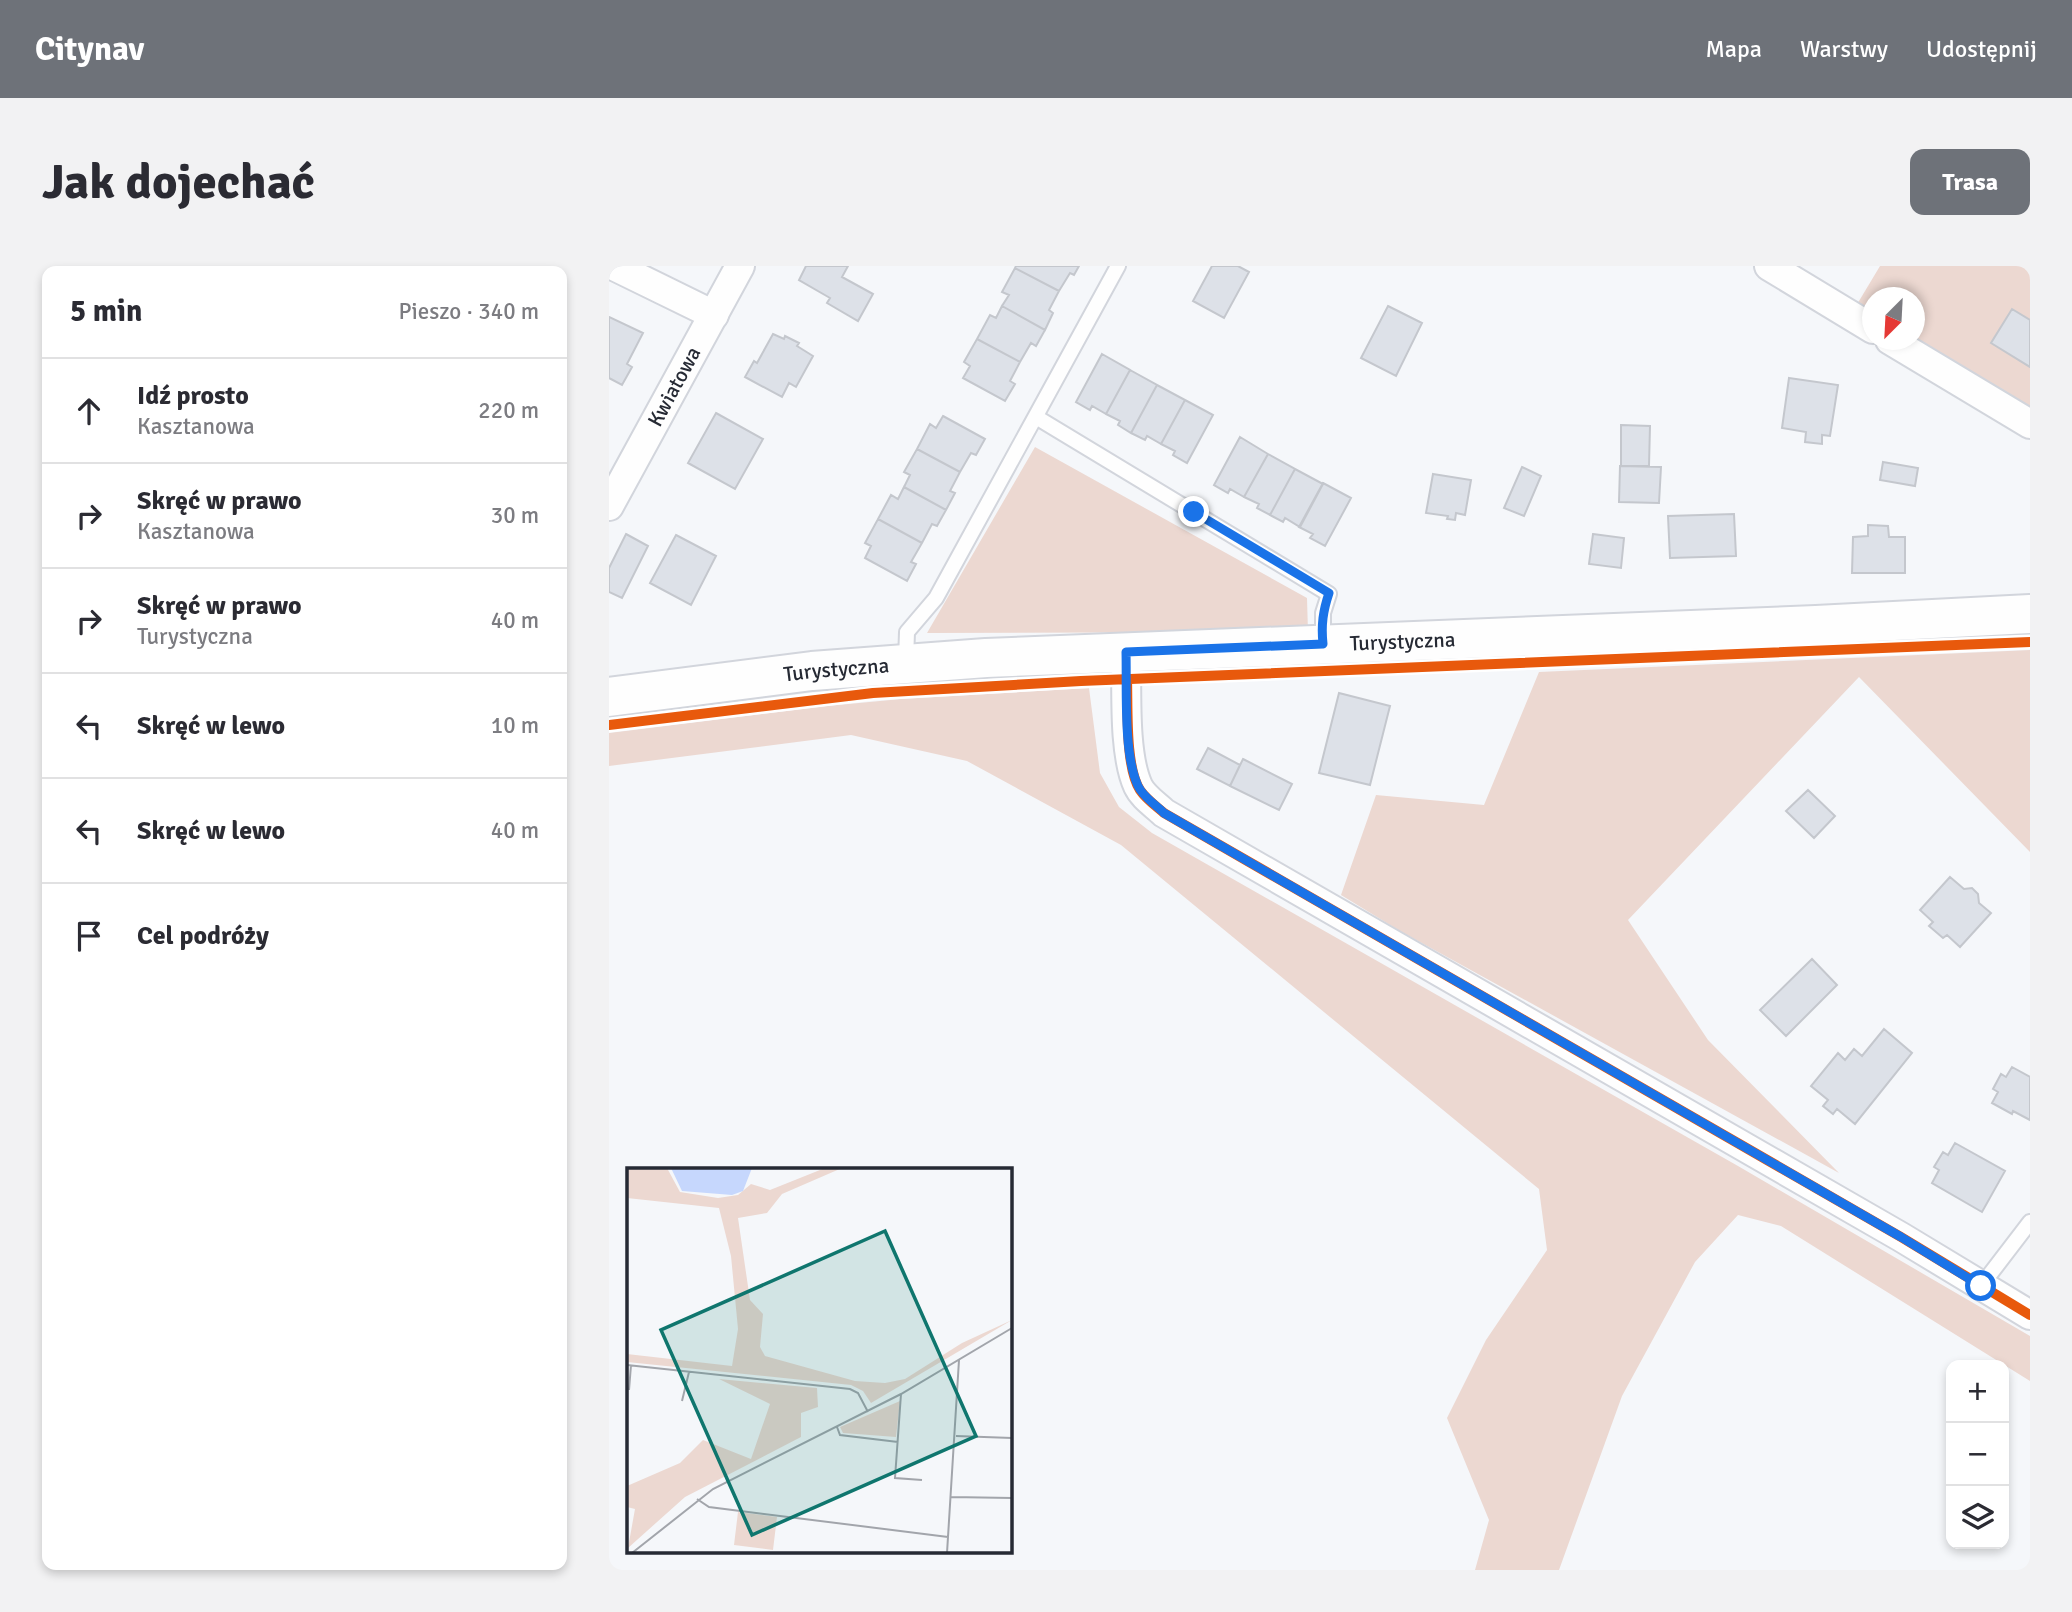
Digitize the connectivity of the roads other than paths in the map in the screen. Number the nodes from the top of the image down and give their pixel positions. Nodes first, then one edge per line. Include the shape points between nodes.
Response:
1 (614, 266) edge
2 (740, 266) edge
3 (1118, 266) edge
4 (1769, 266) edge
5 (714, 315) junction
6 (1862, 322) edge
7 (1907, 350) edge
8 (1036, 417) junction
9 (2030, 424) edge
10 (609, 506) edge
11 (2030, 614) edge
12 (1323, 644) junction
13 (1126, 652) junction
14 (906, 663) junction
15 (609, 697) edge
16 (2030, 1222) edge
17 (1981, 1286) junction
18 (2030, 1315) edge

1 - 5 street
2 - 5 street, Kwiatowa
3 - 8 lane
4 - 6 street
5 - 10 street, Kwiatowa
7 - 9 street
8 - 12 lane via 1329,593 1321,626
8 - 14 lane via 936,598 907,632
11 - 12 main road, Turystyczna
12 - 13 main road, Turystyczna
13 - 14 main road, Turystyczna
13 - 17 street via 1128,738 1138,788 1164,813
14 - 15 main road, Turystyczna
16 - 17 lane
17 - 18 street

